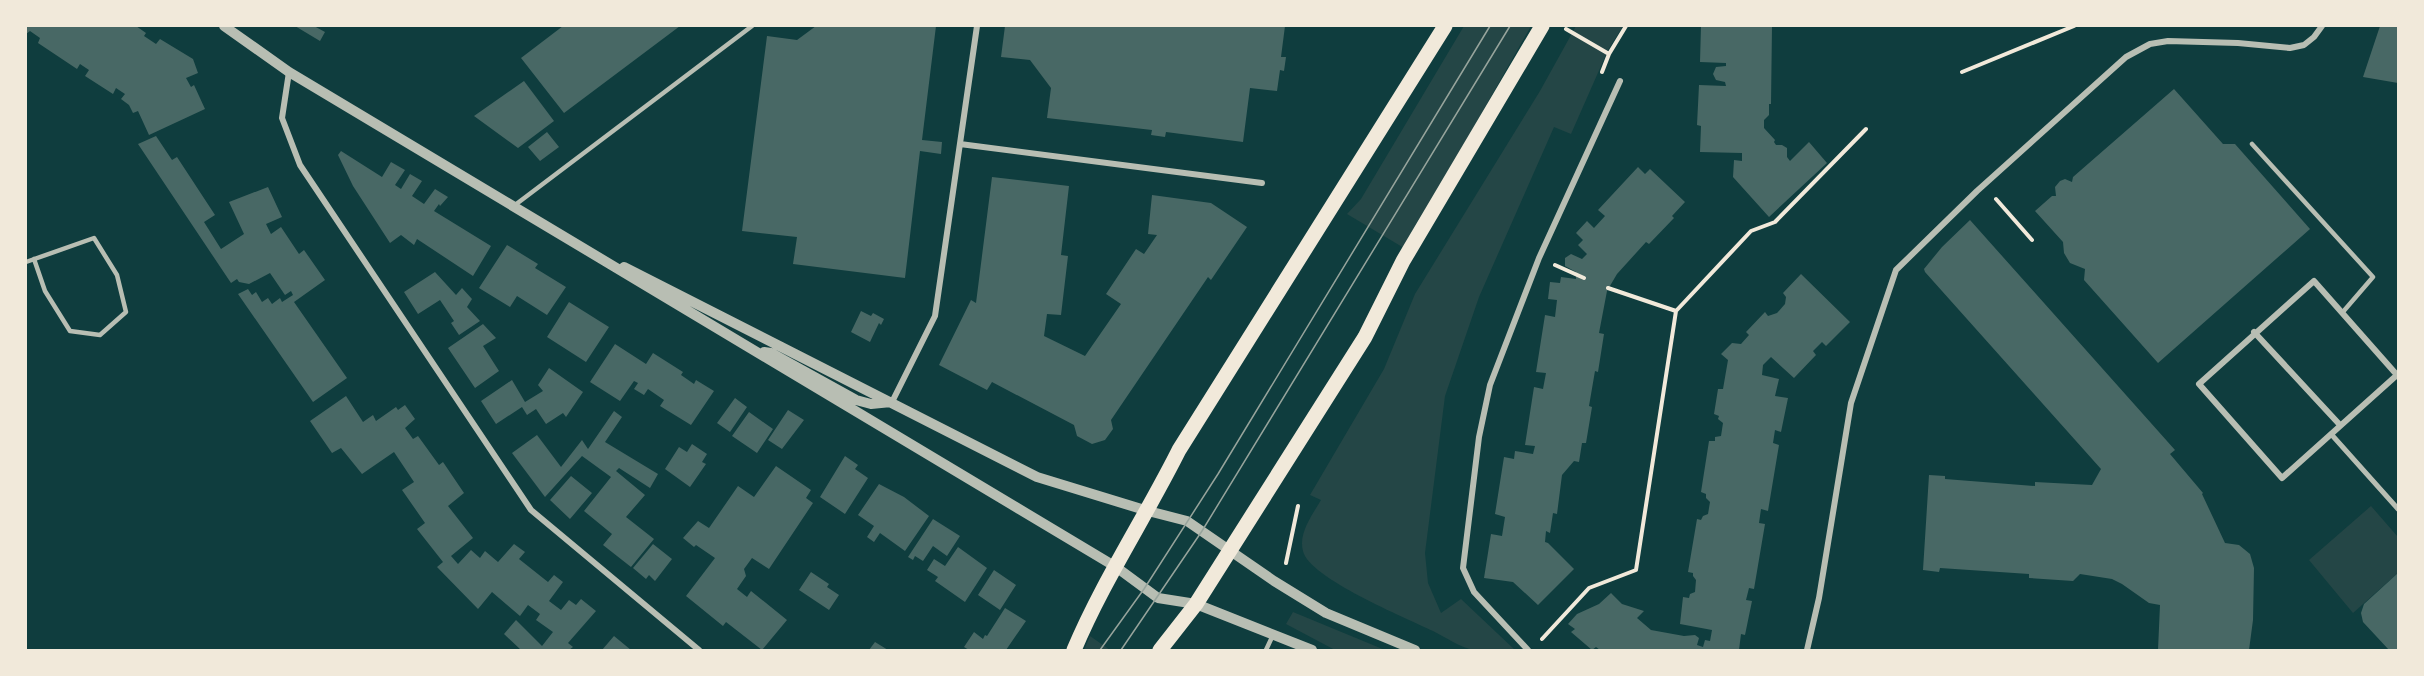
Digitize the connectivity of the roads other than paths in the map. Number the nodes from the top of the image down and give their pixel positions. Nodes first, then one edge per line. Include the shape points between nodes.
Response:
1 (224, 26) edge
2 (752, 26) edge
3 (977, 26) edge
4 (1445, 26) edge
5 (1542, 26) edge
6 (2322, 26) edge
7 (289, 72) junction
8 (1620, 81) dead end
9 (960, 144) junction
10 (2252, 144) dead end
11 (1262, 183) dead end
12 (512, 207) junction
13 (543, 226) junction
14 (34, 259) junction
15 (26, 262) edge
16 (2342, 313) junction
17 (2254, 332) junction
18 (749, 348) junction
19 (2398, 375) edge
20 (892, 402) junction
21 (2340, 425) junction
22 (2331, 434) junction
23 (2398, 509) edge
24 (1148, 511) junction
25 (1230, 552) junction
26 (1116, 567) junction
27 (1196, 604) junction
28 (1273, 635) junction
29 (699, 651) edge
30 (1074, 651) edge
31 (1160, 651) edge
32 (1266, 651) edge
33 (1312, 651) edge
34 (1415, 651) edge
35 (1528, 651) edge
36 (1807, 651) edge

1 - 7 street
2 - 12 lane
3 - 9 street
4 - 24 main road via 1179,450
5 - 25 main road via 1403,261 1365,337
6 - 36 street via 2304,45 2290,48 2168,41 2141,47 1983,185 1896,270 1851,403
7 - 12 street
7 - 29 street via 282,118 300,165 531,510
8 - 35 street via 1539,258 1490,385 1479,437 1463,568 1474,592
9 - 11 street
9 - 20 street via 935,316
10 - 16 lane via 2373,277
12 - 13 street
13 - 18 street
13 - 20 street
14 - 14 lane via 94,238 117,275 126,312 100,334 70,331 45,291
14 - 15 lane
16 - 17 street via 2314,281
16 - 19 street
17 - 21 street
17 - 22 street via 2199,384 2282,478
18 - 20 street via 771,353 856,400 871,404
18 - 26 street
19 - 21 street
20 - 24 street via 1037,477
21 - 22 street
22 - 23 street
24 - 25 street via 1187,521
24 - 26 main road
25 - 27 main road
25 - 34 street via 1326,614
26 - 27 street via 1158,598
26 - 30 main road
27 - 28 street
27 - 31 main road
28 - 32 lane
28 - 33 street

